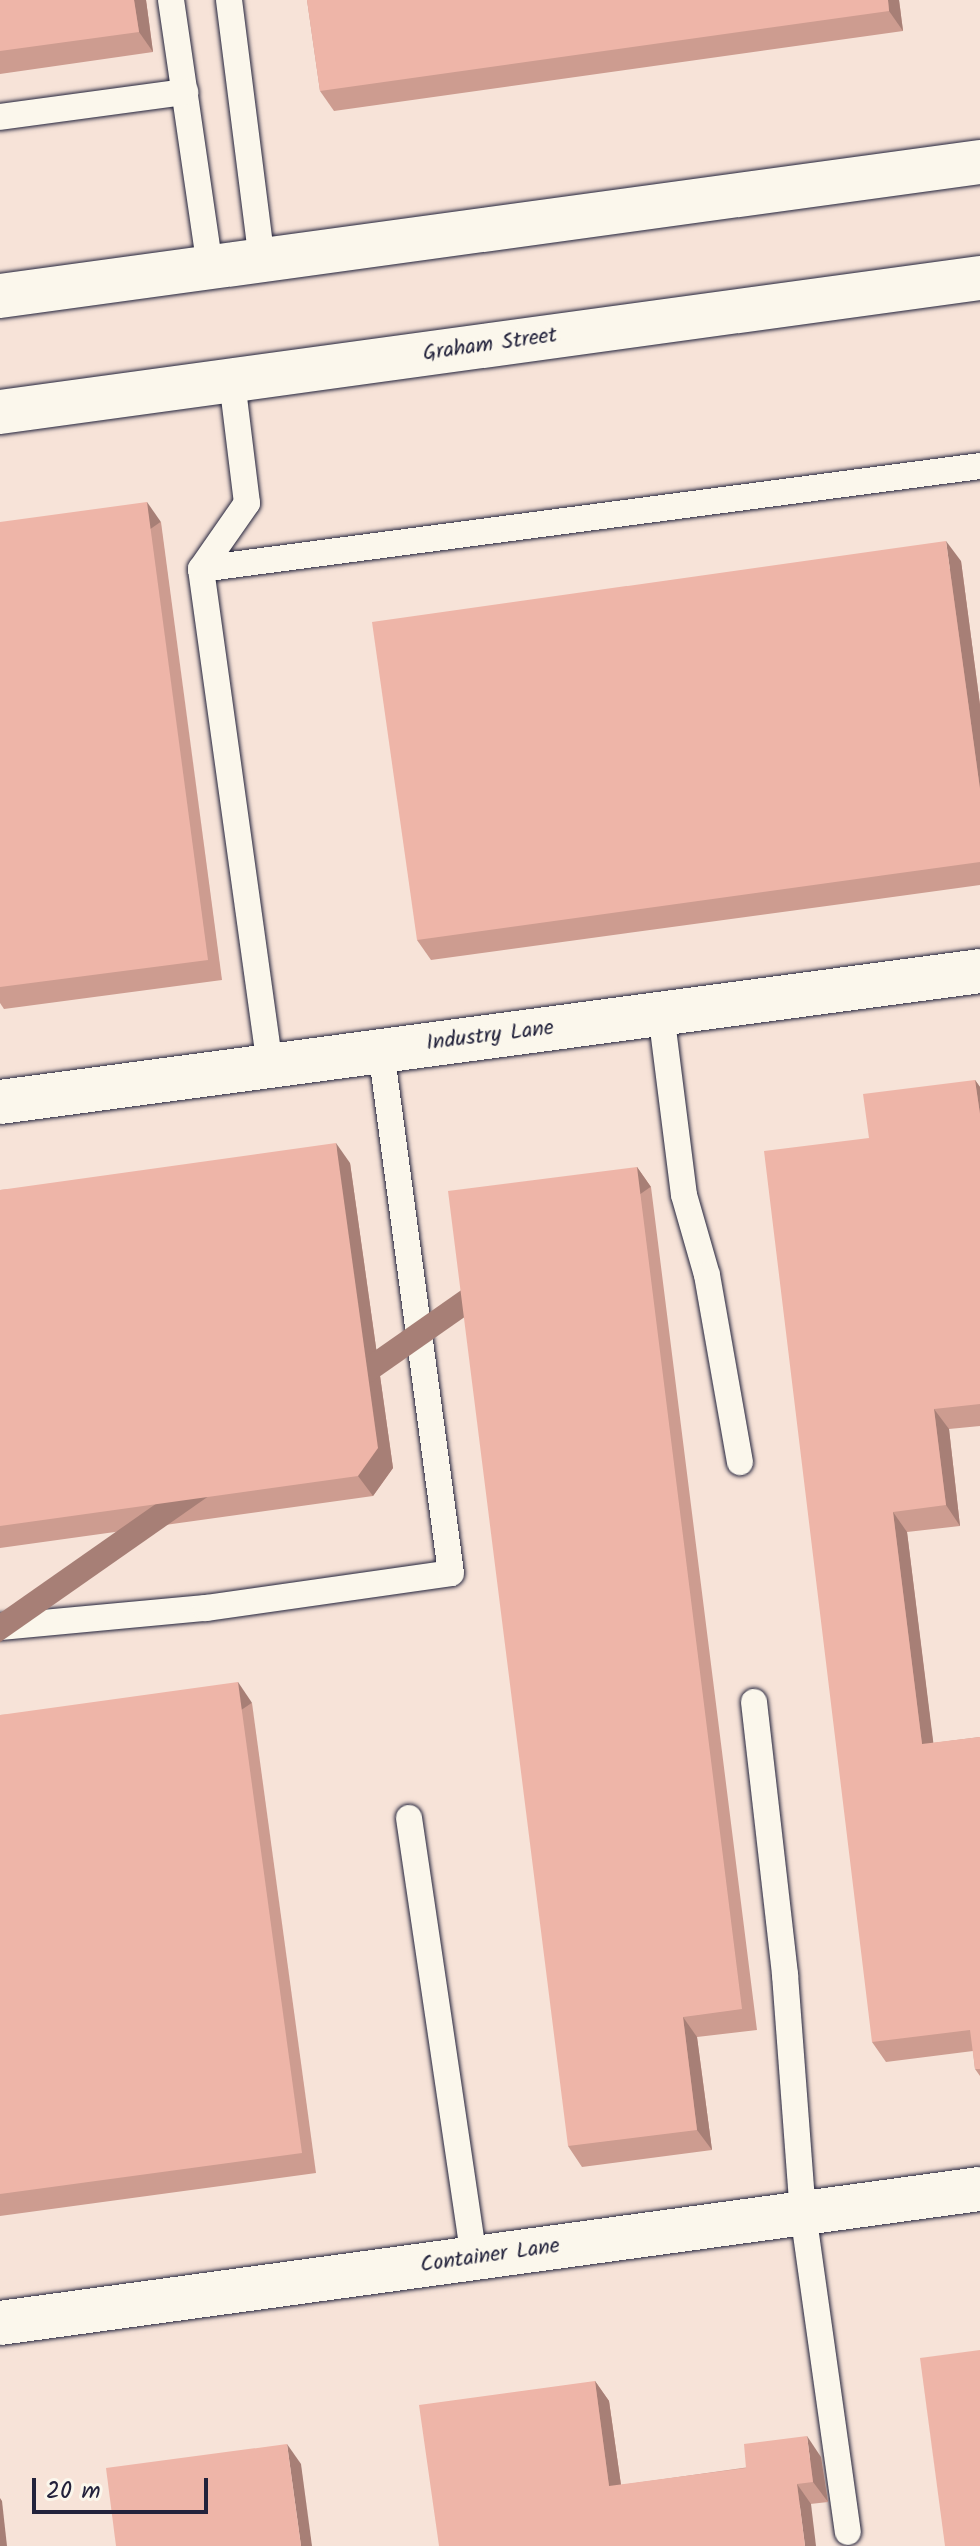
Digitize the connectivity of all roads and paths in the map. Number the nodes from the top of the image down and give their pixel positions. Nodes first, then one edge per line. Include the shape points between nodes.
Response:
1 (171, 0) edge
2 (229, 0) edge
3 (185, 92) junction
4 (0, 117) edge
5 (980, 162) edge
6 (262, 260) junction
7 (210, 267) junction
8 (980, 278) edge
9 (0, 296) edge
10 (232, 381) junction
11 (0, 412) edge
12 (980, 466) edge
13 (201, 569) junction
14 (980, 971) edge
15 (661, 1013) junction
16 (381, 1050) junction
17 (270, 1066) junction
18 (0, 1102) edge
19 (740, 1462) dead end
20 (0, 1627) edge
21 (754, 1702) dead end
22 (409, 1818) dead end
23 (980, 2189) edge
24 (803, 2213) junction
25 (474, 2258) junction
26 (0, 2323) edge
27 (848, 2532) dead end

1 - 3 lane
2 - 6 lane
3 - 4 lane
3 - 7 lane
5 - 6 street
6 - 7 street
7 - 9 street
8 - 10 street, Graham Street
10 - 11 street, Graham Street
10 - 13 lane via 247,503
12 - 13 lane
13 - 17 lane
14 - 15 street, Industry Lane
15 - 16 street, Industry Lane
15 - 19 lane via 684,1195 707,1275
16 - 17 street, Industry Lane
16 - 20 lane via 451,1573 206,1608
17 - 18 street, Industry Lane
21 - 24 lane via 785,1975
22 - 25 lane
23 - 24 street, Container Lane
24 - 25 street, Container Lane
24 - 27 lane
25 - 26 street, Container Lane

